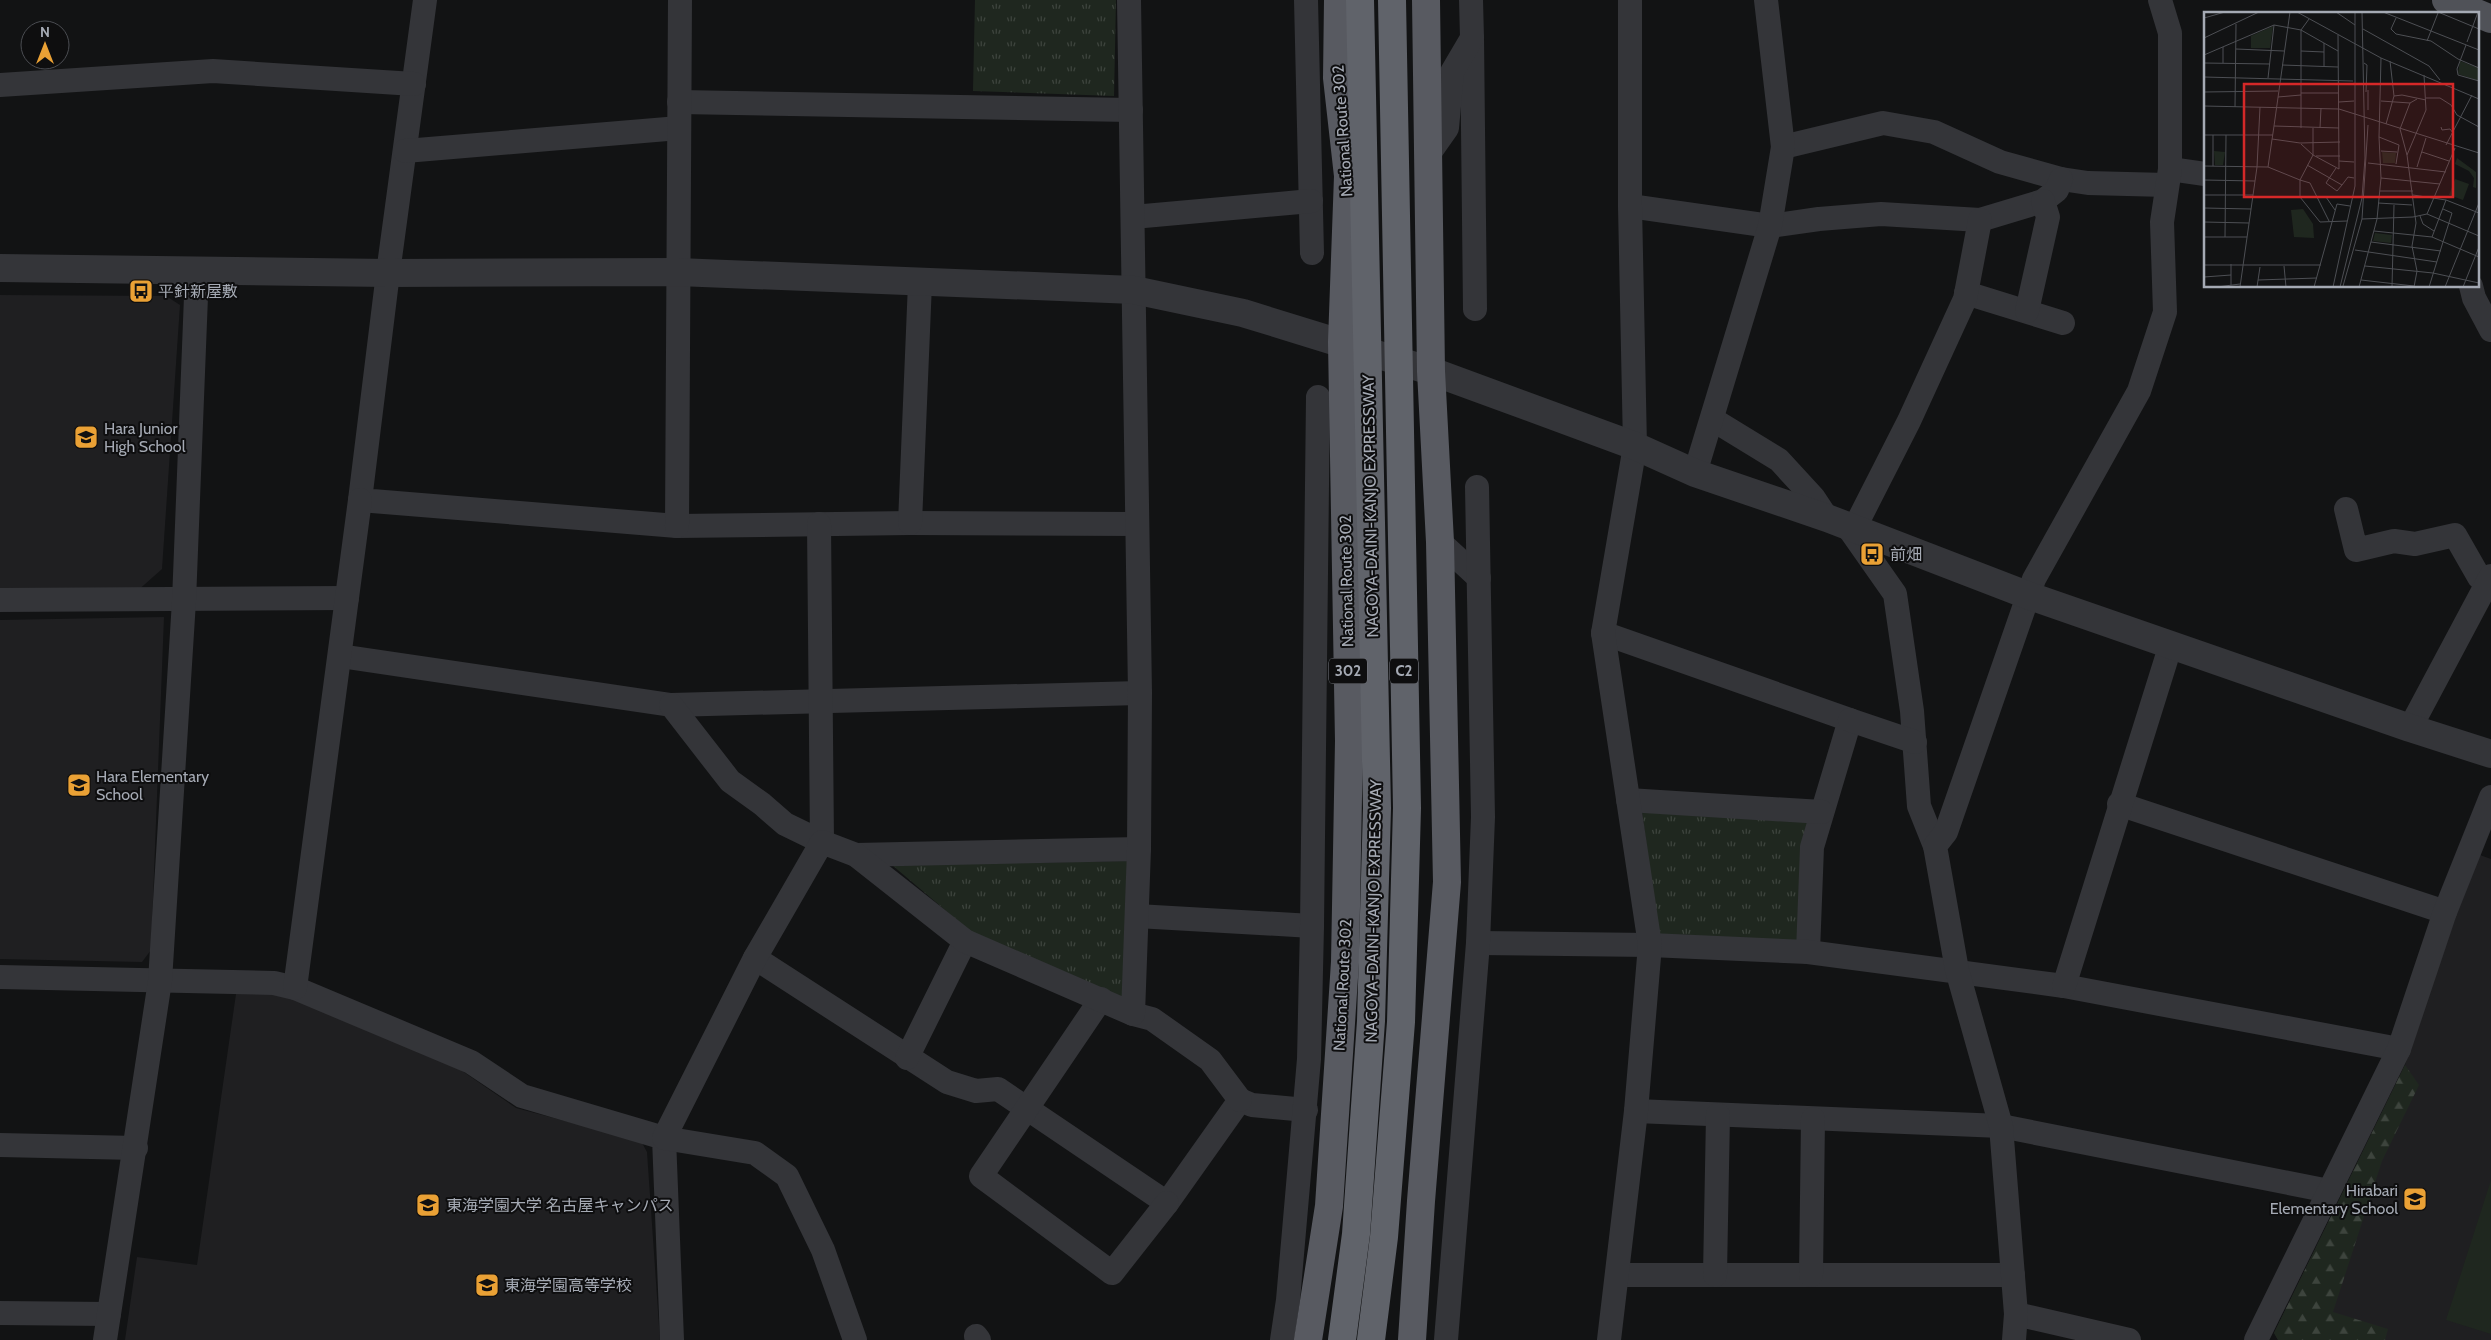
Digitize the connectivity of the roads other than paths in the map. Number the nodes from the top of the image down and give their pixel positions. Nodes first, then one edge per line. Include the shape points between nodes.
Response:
1 (425, 0) edge
2 (680, 0) edge
3 (1128, 0) edge
4 (1306, 0) edge
5 (1338, 0) edge
6 (1360, 0) edge
7 (1392, 0) edge
8 (1426, 0) edge
9 (1471, 0) edge
10 (1630, 0) edge
11 (1766, 0) edge
12 (2160, 0) edge
13 (2446, 0) edge
14 (2474, 12) edge
15 (2478, 14) edge
16 (2491, 19) edge
17 (1472, 38) junction
18 (1307, 42) junction
19 (414, 84) junction
20 (0, 86) edge
21 (680, 102) junction
22 (1131, 110) junction
23 (679, 128) junction
24 (1783, 147) junction
25 (404, 151) junction
26 (1428, 155) junction
27 (2204, 174) edge
28 (1348, 176) junction
29 (2169, 177) junction
30 (2061, 179) junction
31 (1311, 201) junction
32 (2043, 201) junction
33 (1630, 206) junction
34 (1133, 217) junction
35 (1980, 220) junction
36 (1770, 226) junction
37 (1312, 253) dead end
38 (0, 268) edge
39 (198, 271) junction
40 (678, 272) junction
41 (388, 273) junction
42 (920, 283) junction
43 (2472, 288) edge
44 (1134, 290) junction
45 (1966, 293) junction
46 (1474, 309) dead end
47 (2027, 310) junction
48 (2064, 323) dead end
49 (2491, 330) edge
50 (1342, 342) junction
51 (1431, 371) junction
52 (1318, 397) dead end
53 (1712, 418) junction
54 (1635, 446) junction
55 (1695, 473) junction
56 (1477, 488) dead end
57 (360, 500) junction
58 (2346, 509) dead end
59 (910, 523) junction
60 (819, 524) junction
61 (1136, 524) junction
62 (1843, 525) junction
63 (677, 526) junction
64 (1440, 542) junction
65 (1479, 578) junction
66 (2489, 580) edge
67 (2027, 595) junction
68 (347, 598) junction
69 (0, 600) edge
70 (184, 601) junction
71 (1603, 633) junction
72 (2171, 644) junction
73 (340, 656) junction
74 (1316, 657) junction
75 (1348, 659) junction
76 (1140, 693) junction
77 (820, 701) junction
78 (671, 705) junction
79 (1850, 720) junction
80 (2410, 728) junction
81 (1915, 742) junction
82 (2491, 754) edge
83 (2491, 797) edge
84 (1628, 800) junction
85 (2119, 804) junction
86 (1822, 812) junction
87 (822, 842) junction
88 (1935, 846) junction
89 (1139, 849) junction
90 (856, 855) junction
91 (2445, 912) junction
92 (1137, 916) junction
93 (1312, 926) junction
94 (964, 941) junction
95 (1478, 943) junction
96 (1650, 945) junction
97 (1808, 952) junction
98 (755, 958) junction
99 (1957, 970) junction
100 (0, 977) edge
101 (160, 981) junction
102 (2064, 986) junction
103 (295, 988) junction
104 (1101, 999) junction
105 (1134, 1014) junction
106 (2400, 1049) junction
107 (907, 1058) junction
108 (1240, 1100) junction
109 (1025, 1108) junction
110 (1306, 1110) junction
111 (1636, 1111) junction
112 (1718, 1115) junction
113 (1813, 1119) junction
114 (2001, 1126) junction
115 (664, 1138) junction
116 (0, 1145) edge
117 (136, 1148) junction
118 (2330, 1191) junction
119 (1167, 1203) junction
120 (1617, 1275) junction
121 (1715, 1275) junction
122 (1811, 1275) junction
123 (2012, 1275) junction
124 (0, 1313) edge
125 (109, 1314) junction
126 (2016, 1314) junction
127 (105, 1340) edge
128 (672, 1340) edge
129 (855, 1340) edge
130 (1282, 1340) edge
131 (1308, 1340) edge
132 (1342, 1340) edge
133 (1371, 1340) edge
134 (1412, 1340) edge
135 (1446, 1340) edge
136 (1609, 1340) edge
137 (2014, 1340) edge
138 (2129, 1340) edge
139 (2256, 1340) edge

1 - 19 street
2 - 21 street
3 - 22 street
4 - 18 street
5 - 28 highway, National Route 302 / 302 via 1337,78
6 - 132 highway, NAGOYA-DAINI-KANJO EXPRESSWAY / C2, bridge via 1377,808 1372,1021 1356,1234
7 - 133 highway, NAGOYA-DAINI-KANJO EXPRESSWAY / C2, bridge via 1407,808 1401,1022 1384,1237
8 - 26 highway
9 - 17 street
10 - 33 street
11 - 24 street
12 - 29 street via 2170,33
13 - 14 main road
15 - 16 main road
17 - 26 street via 1452,72 1447,128
17 - 46 street
18 - 28 street via 1329,71 1331,136
18 - 31 street
19 - 20 street via 213,71
19 - 25 street
21 - 22 street
21 - 23 street
22 - 34 street
23 - 25 street
23 - 40 street
24 - 30 street via 1883,123 1934,132 2000,162
24 - 36 street
25 - 41 street
26 - 51 highway
27 - 29 street
28 - 50 highway, National Route 302 / 302
29 - 30 street via 2088,183
29 - 67 street via 2162,222 2165,312 2142,382
30 - 32 street via 2057,190
31 - 34 street
31 - 37 street
32 - 35 street
32 - 47 street via 2048,217
33 - 36 street
33 - 54 street
34 - 44 street
35 - 36 street via 1881,214
35 - 45 street
36 - 53 street
38 - 39 street
39 - 41 street
39 - 70 street
40 - 41 street
40 - 42 street
40 - 63 street
41 - 57 street
42 - 44 street
42 - 59 street
43 - 49 street
44 - 50 street via 1243,313
44 - 61 street
45 - 47 street
45 - 62 street via 1909,421
47 - 48 street
50 - 51 street
50 - 75 highway, National Route 302 / 302
51 - 54 street
51 - 64 highway
52 - 74 street
53 - 55 street
53 - 62 street via 1779,460
54 - 55 street
54 - 71 street
55 - 62 street
56 - 65 street
57 - 63 street
57 - 68 street
58 - 66 street via 2356,550 2394,541 2415,544 2455,535 2479,577
59 - 60 street
59 - 61 street
60 - 63 street
60 - 77 street
61 - 76 street
62 - 67 street
62 - 81 street via 1894,594
64 - 65 street
64 - 134 highway via 1446,882
65 - 95 street via 1483,817
66 - 80 street
67 - 72 street
67 - 88 street via 1946,832
68 - 70 street
68 - 73 street
69 - 70 street
70 - 101 street
71 - 79 street
71 - 84 street
72 - 80 street
72 - 85 street
73 - 78 street
73 - 103 street
74 - 75 street
74 - 93 street
75 - 131 highway, National Route 302 / 302 via 1345,962 1329,1206
76 - 77 street
76 - 89 street
77 - 78 street
77 - 87 street
78 - 87 street via 730,781 785,824
79 - 81 street
79 - 86 street
80 - 82 street
81 - 88 street via 1919,806
83 - 91 street
84 - 86 street
84 - 96 street
85 - 91 street
85 - 102 street
86 - 97 street via 1812,847
87 - 90 street
87 - 98 street
88 - 99 street
89 - 90 street
89 - 92 street
90 - 94 street
91 - 106 street
92 - 93 street
92 - 105 street
93 - 110 street
94 - 104 street
94 - 107 street
95 - 96 street
95 - 135 street
96 - 97 street
96 - 111 street
97 - 99 street
98 - 107 street
98 - 115 street
99 - 102 street
99 - 114 street
100 - 101 street
101 - 103 street via 274,983
101 - 117 street
102 - 106 street
103 - 115 street via 471,1062 522,1096
104 - 105 street
104 - 109 street
105 - 108 street via 1152,1019 1210,1060
106 - 118 street
107 - 109 street via 947,1082 976,1091 998,1089
108 - 110 street
108 - 119 street
109 - 119 street
109 - 119 street via 981,1176 1112,1274
110 - 130 street
111 - 112 street
111 - 120 street
112 - 113 street
112 - 121 street
113 - 114 street
113 - 122 street
114 - 118 street
114 - 123 street
115 - 128 street
115 - 129 street via 755,1153 787,1176 823,1250
116 - 117 street
117 - 125 street
118 - 139 street
120 - 121 street
120 - 136 street
121 - 122 street
122 - 123 street
123 - 126 street
124 - 125 street
125 - 127 street
126 - 137 street
126 - 138 street

